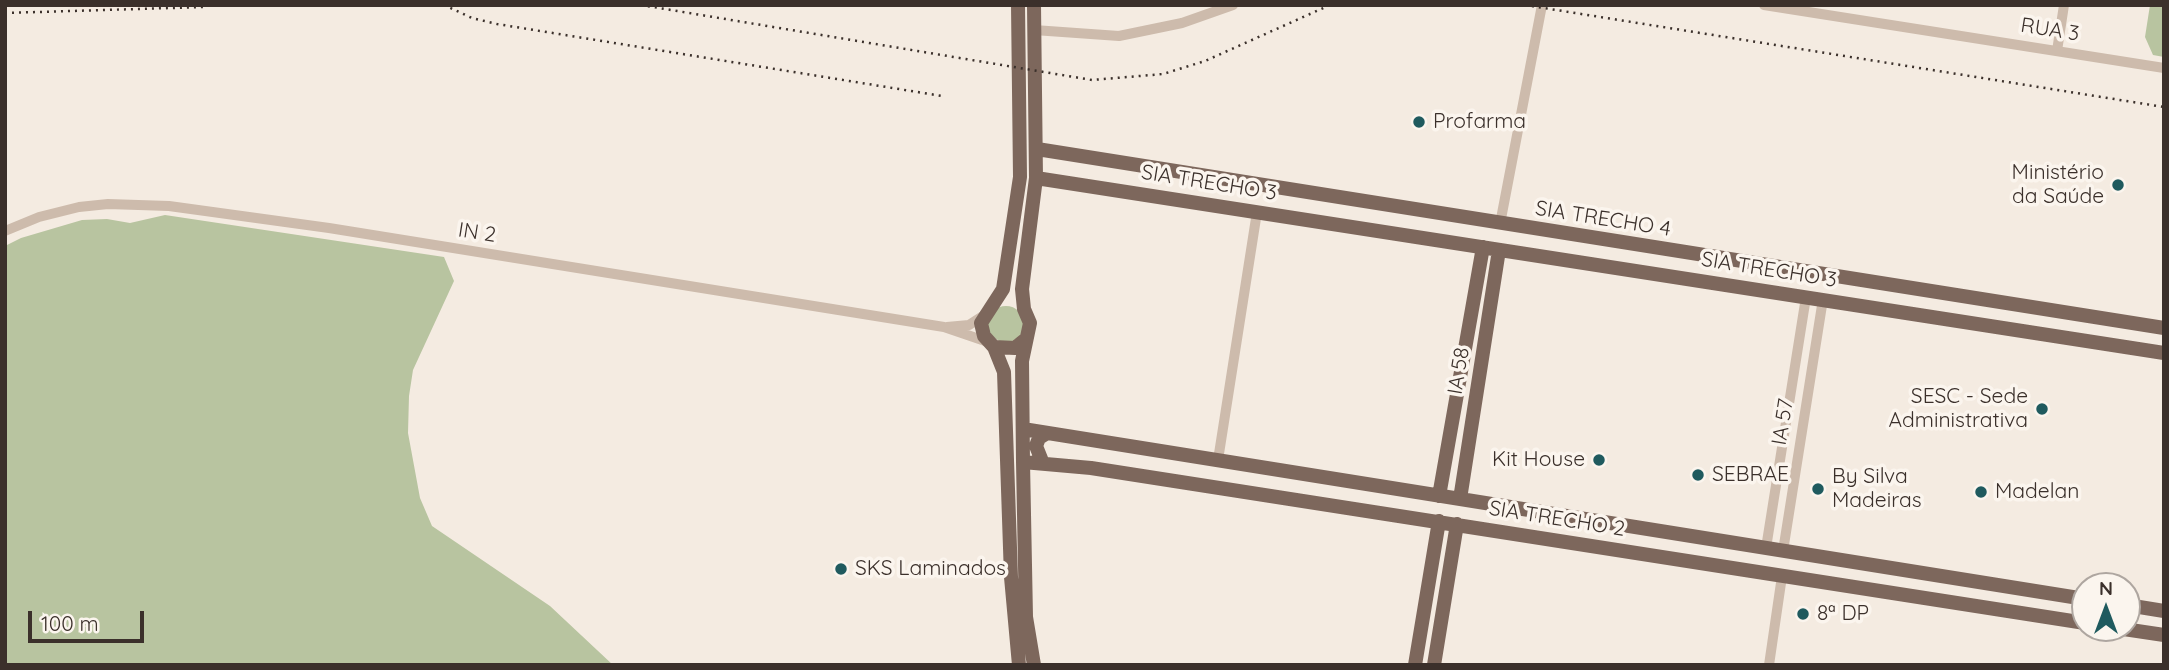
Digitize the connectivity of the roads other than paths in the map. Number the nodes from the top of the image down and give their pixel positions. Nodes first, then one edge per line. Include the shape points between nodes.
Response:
1 (1018, 5) edge
2 (1034, 5) edge
3 (1233, 5) edge
4 (1542, 5) edge
5 (1764, 5) edge
6 (2064, 5) edge
7 (1834, 11) edge
8 (1034, 30) junction
9 (2057, 51) junction
10 (2164, 68) edge
11 (1037, 149) junction
12 (1131, 164) junction
13 (1036, 178) junction
14 (1126, 191) junction
15 (1413, 211) junction
16 (1257, 212) junction
17 (1434, 214) junction
18 (1500, 223) junction
19 (5, 231) edge
20 (1400, 234) junction
21 (1433, 240) junction
22 (1637, 245) junction
23 (1483, 247) junction
24 (1499, 250) junction
25 (1663, 250) junction
26 (1632, 270) junction
27 (1659, 274) junction
28 (1806, 297) junction
29 (1972, 298) junction
30 (1823, 299) junction
31 (1997, 302) junction
32 (995, 303) junction
33 (1024, 309) junction
34 (983, 316) junction
35 (1966, 322) junction
36 (2144, 326) junction
37 (944, 327) junction
38 (1996, 327) junction
39 (2164, 328) edge
40 (1026, 339) junction
41 (991, 344) junction
42 (2141, 349) junction
43 (2164, 353) edge
44 (1796, 361) junction
45 (1463, 364) junction
46 (1812, 364) junction
47 (1481, 366) junction
48 (1023, 429) junction
49 (1047, 433) junction
50 (1218, 460) junction
51 (1042, 461) junction
52 (1023, 462) junction
53 (1444, 479) junction
54 (1462, 481) junction
55 (1363, 483) junction
56 (1401, 489) junction
57 (1775, 492) junction
58 (1791, 495) junction
59 (1439, 496) junction
60 (1460, 499) junction
61 (1359, 509) junction
62 (1391, 514) junction
63 (1591, 520) junction
64 (1439, 521) junction
65 (1457, 524) junction
66 (1622, 525) junction
67 (1585, 544) junction
68 (1766, 548) junction
69 (1619, 550) junction
70 (1783, 551) junction
71 (1923, 573) junction
72 (1782, 576) junction
73 (1951, 577) junction
74 (1915, 597) junction
75 (2071, 597) edge
76 (1949, 602) junction
77 (2141, 608) edge
78 (2164, 611) edge
79 (2071, 621) edge
80 (2141, 632) edge
81 (2164, 635) edge
82 (1019, 665) edge
83 (1034, 665) edge
84 (1415, 665) edge
85 (1434, 665) edge
86 (1769, 665) edge

1 - 32 main road via 1020,177 1007,274
2 - 8 main road
3 - 8 street via 1172,26 1119,36
4 - 18 street
5 - 7 street, RUA 3
6 - 9 street
7 - 9 street, RUA 3
8 - 11 main road
9 - 10 street, RUA 3
11 - 12 main road, SIA TRECHO 4
11 - 13 main road
12 - 14 main road via 1120,177
12 - 15 main road, SIA TRECHO 4
13 - 14 main road, SIA TRECHO 3
13 - 33 main road via 1023,271
14 - 16 main road, SIA TRECHO 3
15 - 17 main road, SIA TRECHO 4
15 - 20 main road via 1412,228
16 - 20 main road, SIA TRECHO 3
16 - 50 street
17 - 18 main road, SIA TRECHO 4
17 - 21 main road via 1427,227
18 - 22 main road, SIA TRECHO 4
19 - 37 street, IN 2 via 79,207 169,206
20 - 21 main road, SIA TRECHO 3
21 - 23 main road, SIA TRECHO 3
22 - 25 main road, SIA TRECHO 4
22 - 26 main road via 1643,258
23 - 24 main road, SIA TRECHO 3
23 - 45 main road, IA 58
24 - 26 main road, SIA TRECHO 3
24 - 47 main road, IA 58
25 - 27 main road via 1656,259
25 - 29 main road, SIA TRECHO 4
26 - 27 main road, SIA TRECHO 3
27 - 28 main road, SIA TRECHO 3
28 - 30 main road, SIA TRECHO 3
28 - 44 street, IA 57
29 - 31 main road, SIA TRECHO 4
29 - 35 main road via 1977,309
30 - 35 main road, SIA TRECHO 3
30 - 46 street, IA 57
31 - 36 main road, SIA TRECHO 4
31 - 38 main road via 1988,315
32 - 33 main road via 1010,301
32 - 34 main road
33 - 40 main road via 1030,323
34 - 37 street, IN 2 via 969,325
34 - 41 main road via 981,330
35 - 38 main road, SIA TRECHO 3
36 - 39 main road, SIA TRECHO 4
36 - 42 main road
37 - 41 street, IN 2
38 - 42 main road, SIA TRECHO 3
40 - 41 main road via 1014,348
40 - 48 main road
41 - 82 main road via 1004,372 1012,600
42 - 43 main road, SIA TRECHO 3
44 - 46 street
44 - 57 street, IA 57
45 - 47 main road
45 - 53 main road, IA 58
46 - 58 street, IA 57
47 - 54 main road, IA 58
48 - 49 main road
48 - 52 main road
49 - 50 main road
49 - 51 main road via 1036,446
50 - 55 main road
51 - 52 main road, SIA TRECHO 2
51 - 61 main road, SIA TRECHO 2
52 - 83 main road via 1026,617
53 - 54 main road
53 - 59 main road, IA 58
54 - 60 main road, IA 58
55 - 56 main road
55 - 61 main road via 1372,498
56 - 59 main road
56 - 62 main road via 1385,498
57 - 58 street
57 - 68 street, IA 57
58 - 70 street, IA 57
59 - 60 main road
60 - 63 main road
61 - 62 main road, SIA TRECHO 2
62 - 64 main road, SIA TRECHO 2
63 - 66 main road
63 - 67 main road via 1601,533
64 - 65 main road, SIA TRECHO 2
64 - 84 main road
65 - 67 main road, SIA TRECHO 2
65 - 85 main road
66 - 68 main road
66 - 69 main road via 1611,539
67 - 69 main road, SIA TRECHO 2
68 - 70 main road
69 - 72 main road, SIA TRECHO 2
70 - 71 main road
71 - 73 main road
71 - 74 main road via 1926,588
72 - 74 main road, SIA TRECHO 2
72 - 86 street
73 - 75 main road
73 - 76 main road via 1941,587
74 - 76 main road, SIA TRECHO 2
76 - 79 main road, SIA TRECHO 2
77 - 78 main road
80 - 81 main road

